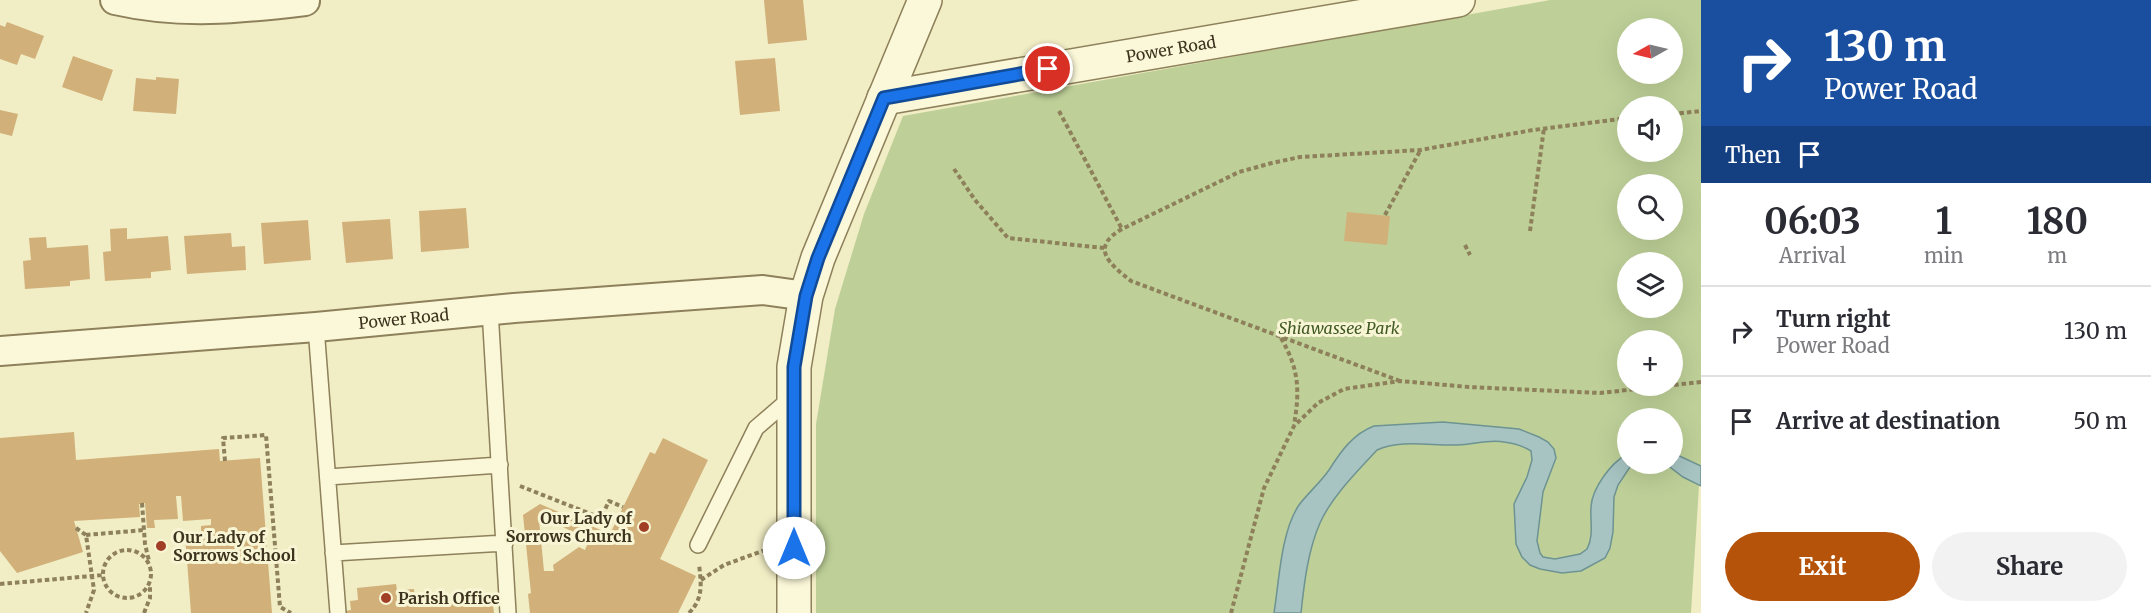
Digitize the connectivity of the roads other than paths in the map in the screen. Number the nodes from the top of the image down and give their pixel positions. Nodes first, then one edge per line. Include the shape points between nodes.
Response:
1 (115, 0) edge
2 (925, 0) edge
3 (1458, 0) edge
4 (305, 1) edge
5 (884, 98) junction
6 (806, 296) junction
7 (490, 310) junction
8 (316, 327) junction
9 (0, 351) edge
10 (794, 395) junction
11 (500, 465) junction
12 (328, 477) junction
13 (505, 543) junction
14 (698, 545) road end
15 (333, 553) junction
16 (338, 613) edge
17 (508, 613) edge
18 (794, 613) edge

1 - 4 street via 149,8 210,10
2 - 5 street
3 - 5 street, Power Road
5 - 6 street
6 - 7 street, Power Road via 762,290
6 - 10 street via 794,367
7 - 8 street, Power Road
7 - 11 lane
8 - 9 street, Power Road
8 - 12 lane
10 - 14 lane via 756,428
10 - 18 street
11 - 12 lane
11 - 13 lane
12 - 15 lane
13 - 15 lane
13 - 17 lane
15 - 16 lane

